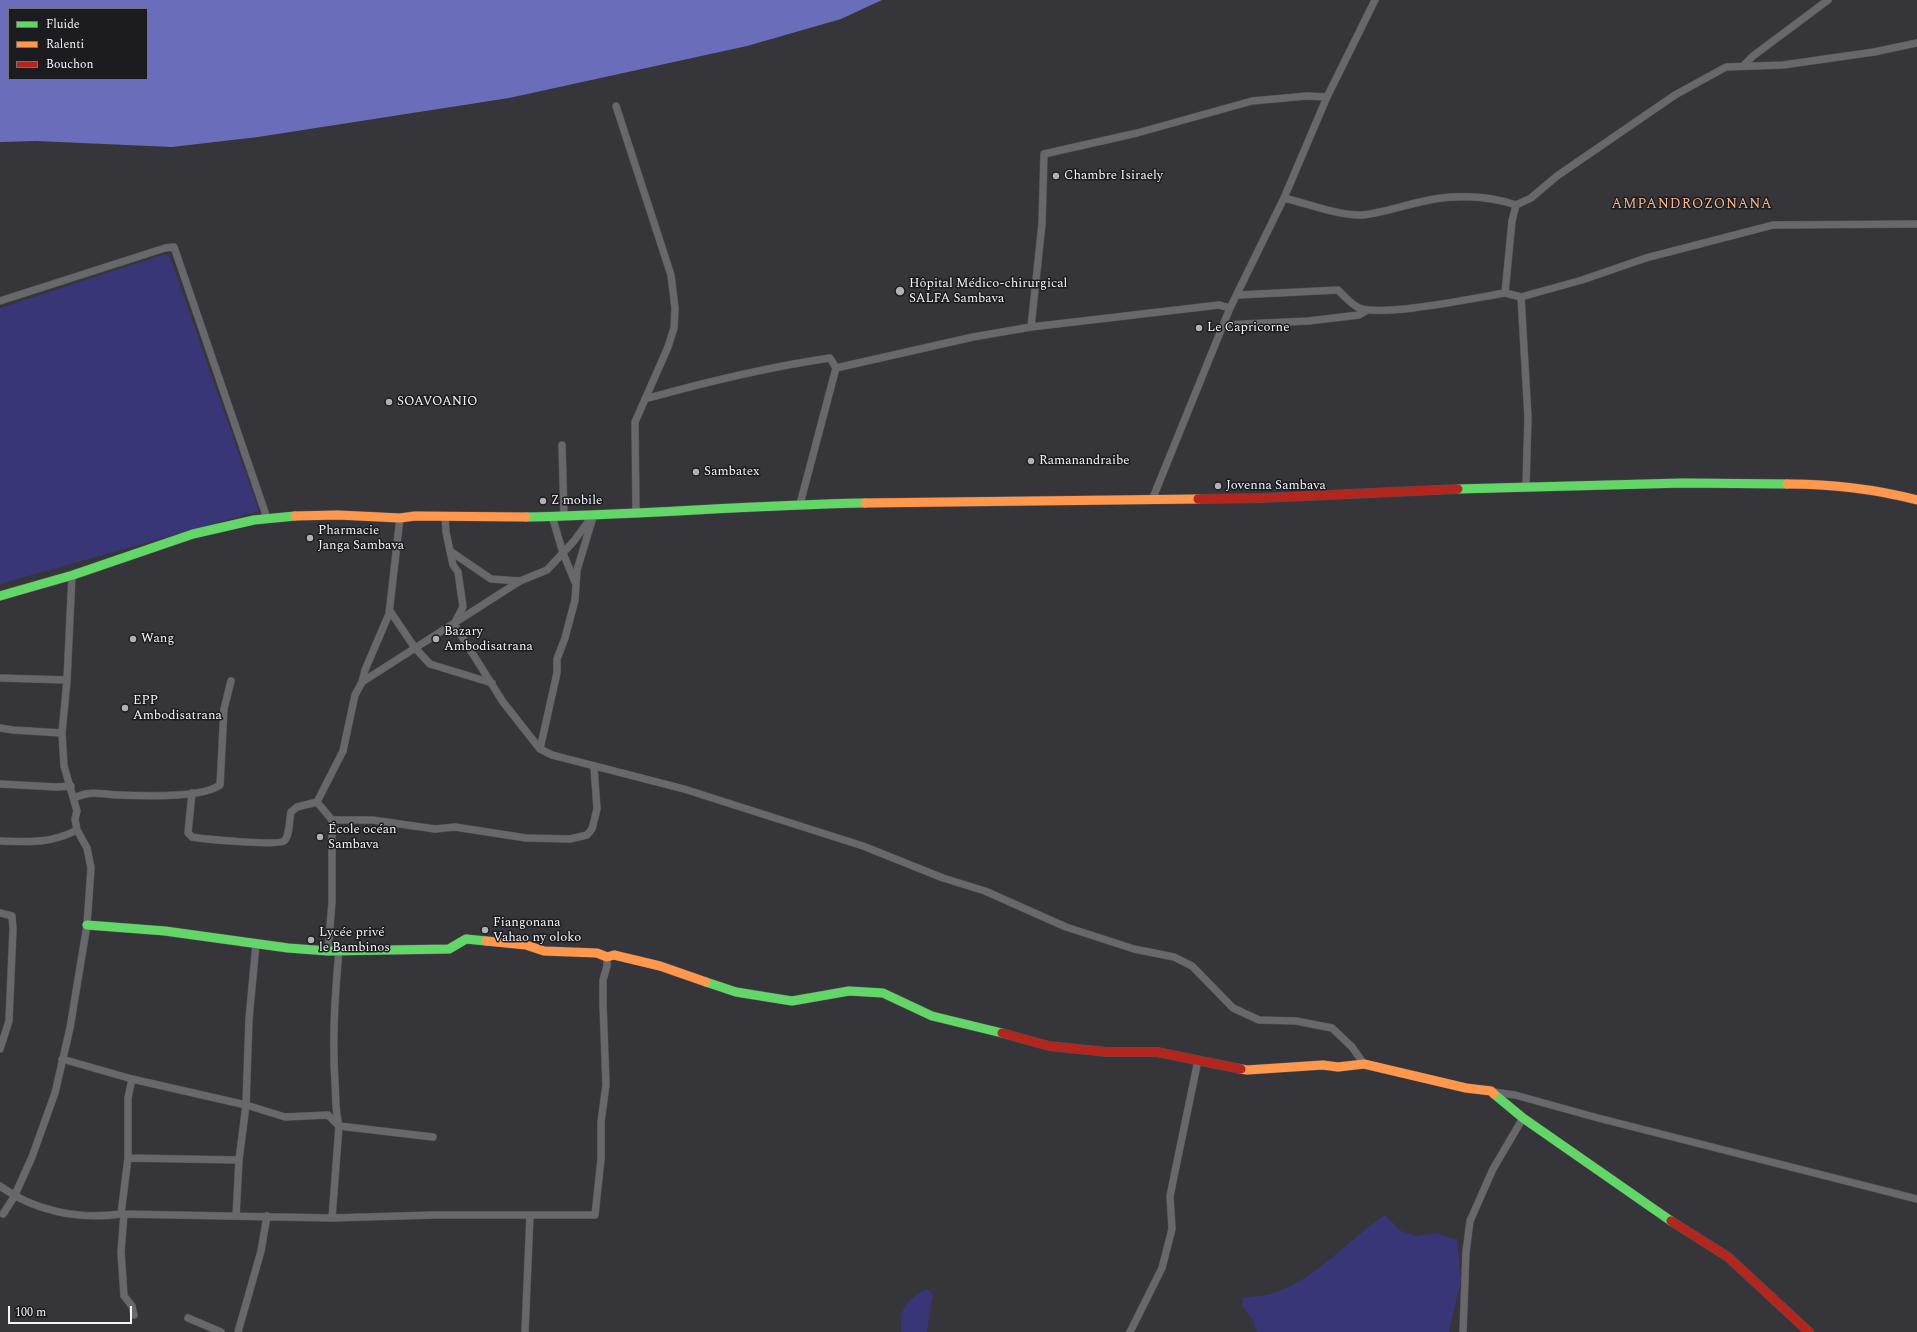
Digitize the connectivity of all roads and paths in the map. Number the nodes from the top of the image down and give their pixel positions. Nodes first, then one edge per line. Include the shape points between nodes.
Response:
1 (1375, 0) edge
2 (1828, 0) edge
3 (1917, 42) edge
4 (1744, 65) junction
5 (1327, 97) junction
6 (616, 106) dead end
7 (1284, 198) junction
8 (1516, 205) junction
9 (1917, 224) edge
10 (1504, 293) junction
11 (1238, 295) junction
12 (1521, 297) junction
13 (0, 301) edge
14 (1230, 308) junction
15 (1367, 310) junction
16 (1224, 325) junction
17 (1031, 327) junction
18 (836, 368) junction
19 (645, 399) junction
20 (562, 444) dead end
21 (1526, 486) junction
22 (1152, 500) junction
23 (1917, 500) edge
24 (800, 504) junction
25 (594, 514) junction
26 (636, 514) junction
27 (445, 516) junction
28 (552, 516) junction
29 (564, 516) junction
30 (267, 518) junction
31 (400, 518) junction
32 (450, 551) junction
33 (563, 553) junction
34 (72, 575) junction
35 (520, 581) junction
36 (575, 582) junction
37 (0, 596) edge
38 (390, 611) junction
39 (454, 624) junction
40 (415, 648) junction
41 (0, 678) edge
42 (67, 680) junction
43 (232, 681) dead end
44 (362, 682) junction
45 (492, 683) junction
46 (0, 728) edge
47 (62, 733) junction
48 (540, 749) junction
49 (594, 767) junction
50 (0, 784) edge
51 (71, 786) junction
52 (192, 794) junction
53 (74, 798) junction
54 (317, 802) junction
55 (332, 820) junction
56 (77, 830) junction
57 (0, 842) edge
58 (0, 912) edge
59 (87, 925) junction
60 (256, 944) junction
61 (339, 950) junction
62 (328, 951) junction
63 (607, 957) junction
64 (0, 1048) edge
65 (62, 1059) junction
66 (1198, 1060) junction
67 (1364, 1064) junction
68 (132, 1079) junction
69 (1491, 1091) junction
70 (246, 1105) junction
71 (1523, 1118) junction
72 (339, 1126) junction
73 (433, 1137) dead end
74 (128, 1158) junction
75 (239, 1160) junction
76 (0, 1186) edge
77 (14, 1197) junction
78 (1917, 1198) edge
79 (3, 1214) dead end
80 (123, 1214) junction
81 (530, 1215) junction
82 (236, 1216) junction
83 (267, 1216) junction
84 (332, 1218) junction
85 (134, 1315) dead end
86 (188, 1318) dead end
87 (221, 1332) edge
88 (238, 1332) edge
89 (525, 1332) edge
90 (1130, 1332) edge
91 (1463, 1332) edge
92 (1809, 1332) edge

1 - 5 street
2 - 4 street
3 - 4 street via 1874,52 1783,65
4 - 8 street via 1726,67 1675,95 1557,176 1531,198
5 - 7 street
5 - 17 street via 1307,96 1252,101 1137,133 1044,154 1042,224
6 - 19 street via 671,275 675,308 674,328 668,347
7 - 8 street via 1345,214 1361,215 1422,201 1452,198 1479,197
7 - 11 street
8 - 10 street
9 - 12 street via 1773,225 1646,258
10 - 12 street
10 - 15 street via 1398,309
11 - 14 street
11 - 15 street via 1338,290 1357,307
12 - 21 street via 1528,417
13 - 30 street via 165,248 174,248
14 - 16 street
14 - 17 street via 1219,305
15 - 16 street via 1358,315 1308,321
16 - 22 street
17 - 18 street via 973,337
18 - 19 street via 830,358 791,364
18 - 24 street
19 - 26 street via 635,422
20 - 29 street
21 - 22 main road via 1380,494
21 - 23 main road via 1820,484
22 - 24 main road
24 - 26 main road
25 - 26 main road
25 - 29 main road
25 - 33 street
25 - 36 street
27 - 28 main road
27 - 31 main road
27 - 32 street
28 - 29 main road
28 - 33 street
30 - 31 main road
30 - 34 main road via 186,536
31 - 38 street
32 - 35 street via 491,579
32 - 39 street via 453,565 458,572 463,607
33 - 35 street via 547,570
33 - 36 street
34 - 37 main road
34 - 42 street
35 - 39 street
36 - 48 street via 575,600 557,659 558,673
38 - 40 street
38 - 44 street
39 - 40 street
39 - 45 street
40 - 44 street
40 - 45 street via 430,664
41 - 42 street
42 - 47 street
43 - 52 street via 224,709 220,785 215,789
44 - 54 street via 355,695 343,751
45 - 48 street via 503,702
46 - 47 street
47 - 51 street via 64,766
48 - 49 street
49 - 55 street via 597,809 592,830 587,835 570,839 526,838 454,827 435,829 372,820
49 - 67 street via 684,789 863,846 943,878 985,891 1066,926 1134,949 1174,956 1192,966 1233,1008 1259,1020 1296,1021 1332,1028 1352,1047
50 - 51 street
51 - 53 street
52 - 53 street via 86,793
52 - 54 street via 188,833 192,837 216,841 284,841 288,836 291,812 297,807
53 - 56 street
54 - 55 street
55 - 62 street via 332,902
56 - 57 street via 61,838 41,842
56 - 59 street via 86,848 91,868
58 - 64 street via 12,916 14,929 9,1021
59 - 60 main road via 97,928 194,934
59 - 65 street via 70,1028
60 - 62 main road
60 - 70 street via 249,1019
61 - 62 main road
61 - 63 main road via 449,949 466,939 526,945 544,951 597,953
61 - 72 street via 333,1053 335,1112
63 - 66 main road via 614,955 660,966 736,992 792,1001 849,991 883,993 932,1016 1050,1046 1108,1052 1157,1052
63 - 81 street via 603,980 606,1085 595,1215
65 - 68 street
65 - 77 street via 55,1093 32,1157
66 - 67 main road via 1247,1070
66 - 90 street via 1170,1196 1172,1229 1162,1268
67 - 69 main road via 1466,1088
68 - 70 street
68 - 74 street via 128,1098
69 - 71 main road
69 - 78 street
70 - 72 street via 285,1117 328,1115
70 - 75 street
71 - 91 street via 1493,1169 1470,1221 1466,1252
71 - 92 main road via 1652,1208 1728,1257
72 - 73 street
72 - 84 street
74 - 75 street
74 - 80 street
75 - 82 street
76 - 77 street
77 - 79 street
77 - 80 street via 49,1210 93,1216
80 - 82 street
80 - 85 street via 121,1252 124,1296 132,1306
81 - 84 street
81 - 89 street
82 - 83 street
83 - 84 street
83 - 88 street via 261,1251
86 - 87 street

